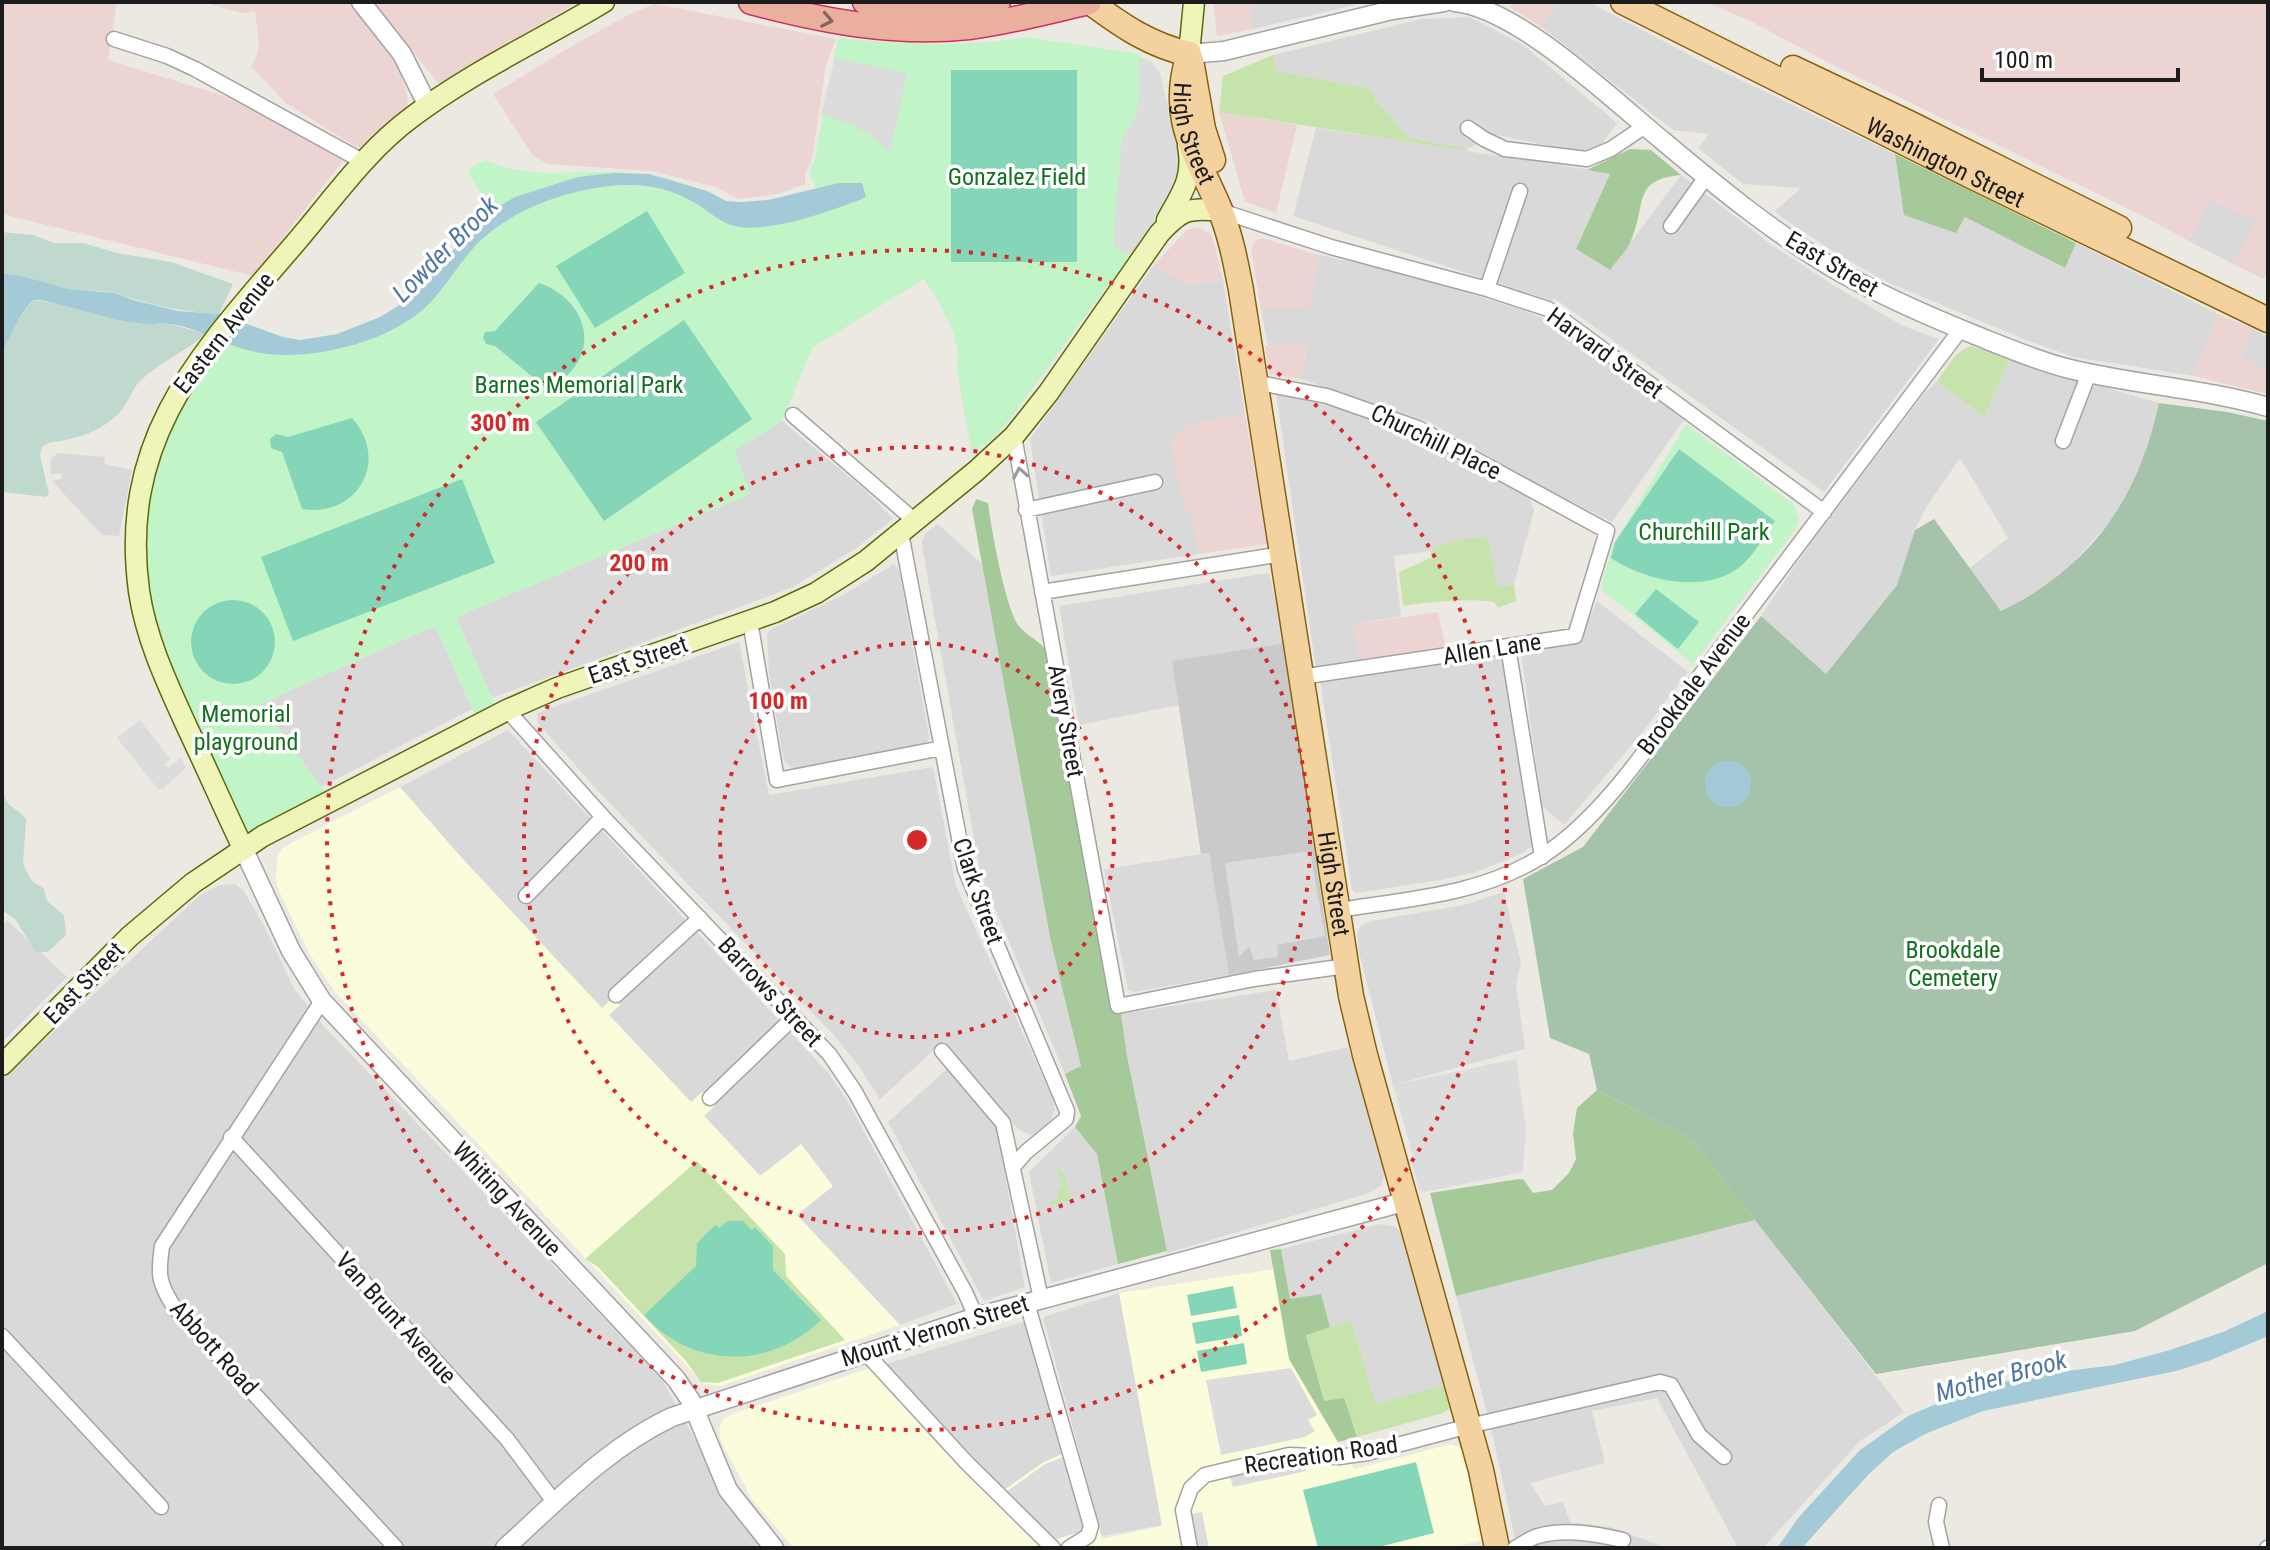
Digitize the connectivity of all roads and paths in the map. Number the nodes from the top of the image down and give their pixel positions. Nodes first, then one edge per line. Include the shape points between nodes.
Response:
1 (361, 2) edge
2 (604, 2) edge
3 (751, 2) edge
4 (865, 2) edge
5 (998, 2) edge
6 (1090, 2) edge
7 (1194, 2) edge
8 (1444, 2) edge
9 (1454, 2) edge
10 (1623, 2) edge
11 (1657, 2) edge
12 (114, 39) dead end
13 (1189, 54) junction
14 (428, 106) junction
15 (1645, 126) junction
16 (1468, 128) dead end
17 (1186, 131) junction
18 (364, 162) junction
19 (1706, 177) junction
20 (1520, 191) dead end
21 (1221, 211) junction
22 (1671, 226) dead end
23 (1159, 234) junction
24 (1487, 289) junction
25 (2268, 301) edge
26 (2268, 320) edge
27 (1961, 329) junction
28 (2089, 373) junction
29 (1254, 382) junction
30 (2268, 407) edge
31 (793, 415) dead end
32 (1014, 436) junction
33 (2063, 441) dead end
34 (1155, 482) dead end
35 (1026, 510) junction
36 (1824, 512) junction
37 (908, 527) junction
38 (1607, 531) joint
39 (1282, 554) junction
40 (1042, 592) junction
41 (750, 621) junction
42 (1508, 647) junction
43 (1301, 677) junction
44 (507, 710) junction
45 (942, 748) junction
46 (603, 817) junction
47 (243, 848) junction
48 (1542, 857) junction
49 (526, 896) dead end
50 (1338, 910) junction
51 (700, 918) junction
52 (1346, 966) junction
53 (616, 995) dead end
54 (322, 1001) junction
55 (794, 1017) junction
56 (942, 1051) dead end
57 (2, 1065) edge
58 (710, 1098) dead end
59 (231, 1137) junction
60 (1013, 1167) junction
61 (1407, 1201) junction
62 (1034, 1301) junction
63 (976, 1317) junction
64 (2, 1336) edge
65 (865, 1352) junction
66 (694, 1409) junction
67 (1469, 1426) junction
68 (1724, 1457) dead end
69 (555, 1503) junction
70 (1939, 1505) dead end
71 (161, 1507) dead end
72 (1623, 1540) dead end
73 (396, 1548) edge
74 (505, 1548) edge
75 (774, 1548) edge
76 (1053, 1548) edge
77 (1069, 1548) edge
78 (1190, 1548) edge
79 (1497, 1548) edge
80 (1515, 1548) edge
81 (1942, 1548) edge

1 - 14 street via 402,54
2 - 14 main road, Eastern Avenue
3 -> 6 highway via 840,23 910,30 979,26
4 - 5 highway via 947,7
6 - 13 main road, High Street via 1133,33
7 - 13 main road
8 - 13 street via 1224,51
9 - 15 street, East Street via 1477,6 1523,31
10 - 26 main road, Washington Street
11 - 25 main road, Washington Street
12 - 18 street via 195,69
13 - 17 main road, High Street via 1181,90
13 - 21 main road, High Street
14 - 18 main road, Eastern Avenue
15 - 16 street via 1587,159 1505,149
15 - 19 street, East Street
17 - 21 main road, High Street
17 - 23 main road via 1191,169
18 - 47 main road, Eastern Avenue via 241,306 173,399 142,486 136,528 143,614 156,658
19 - 22 street
19 - 27 street, East Street via 1838,271
20 - 24 street
21 - 23 main road, East Street via 1186,210
21 - 24 street, Harvard Street
21 - 29 main road, High Street via 1239,281
23 - 32 main road, East Street
24 - 36 street, Harvard Street via 1561,317
27 - 28 street, East Street via 2044,362
27 - 36 street, Brookdale Avenue
28 - 30 street, East Street
28 - 33 street
29 - 38 street, Churchill Place via 1339,399 1418,428
29 - 39 main road, High Street
31 - 37 street
35 -> 32 street, Avery Street
32 - 37 main road, East Street
34 - 35 street
35 - 40 street, Avery Street
36 - 48 street, Brookdale Avenue via 1641,755 1570,836
37 - 41 main road, East Street via 833,583
37 - 45 street, Clark Street
38 - 42 street, Allen Lane via 1575,636
39 - 40 street
39 - 43 main road, High Street
40 - 52 street, Avery Street via 1118,1006
41 - 44 main road, East Street
41 - 45 street via 777,780
42 - 43 street, Allen Lane
42 - 48 street
43 - 50 main road, High Street
44 - 46 street, Barrows Street
44 - 47 main road, East Street
45 - 60 street, Clark Street via 965,869 1067,1111 1066,1119
46 - 49 street
46 - 51 street, Barrows Street
47 - 54 street, Whiting Avenue via 291,951
47 - 57 main road, East Street via 129,937
48 - 50 street, Brookdale Avenue via 1468,889
50 - 52 main road, High Street
51 - 53 street
51 - 55 street, Barrows Street
52 - 61 main road, High Street
54 - 59 street, Abbott Road
54 - 66 street, Whiting Avenue via 676,1379
55 - 58 street
55 - 63 street, Barrows Street via 848,1079
56 - 60 street via 999,1116
59 - 69 street, Van Brunt Avenue via 507,1439
59 - 73 street, Abbott Road via 162,1246 161,1287
60 - 62 street
61 - 62 street, Mount Vernon Street
61 - 67 main road, High Street
62 - 63 street, Mount Vernon Street
62 - 77 street via 1091,1526 1088,1536
63 - 65 street, Mount Vernon Street
64 - 71 street
65 - 66 street, Mount Vernon Street
65 - 76 street
66 - 69 street, Mount Vernon Street via 634,1438
66 - 75 street, Whiting Avenue via 728,1490
67 - 68 street, Recreation Road via 1666,1382 1699,1435
67 - 78 street, Recreation Road via 1367,1453 1289,1455 1205,1475 1191,1488 1183,1510
67 - 79 main road, High Street
69 - 74 street, Mount Vernon Street
70 - 81 street via 1936,1522
72 - 80 street via 1547,1534

